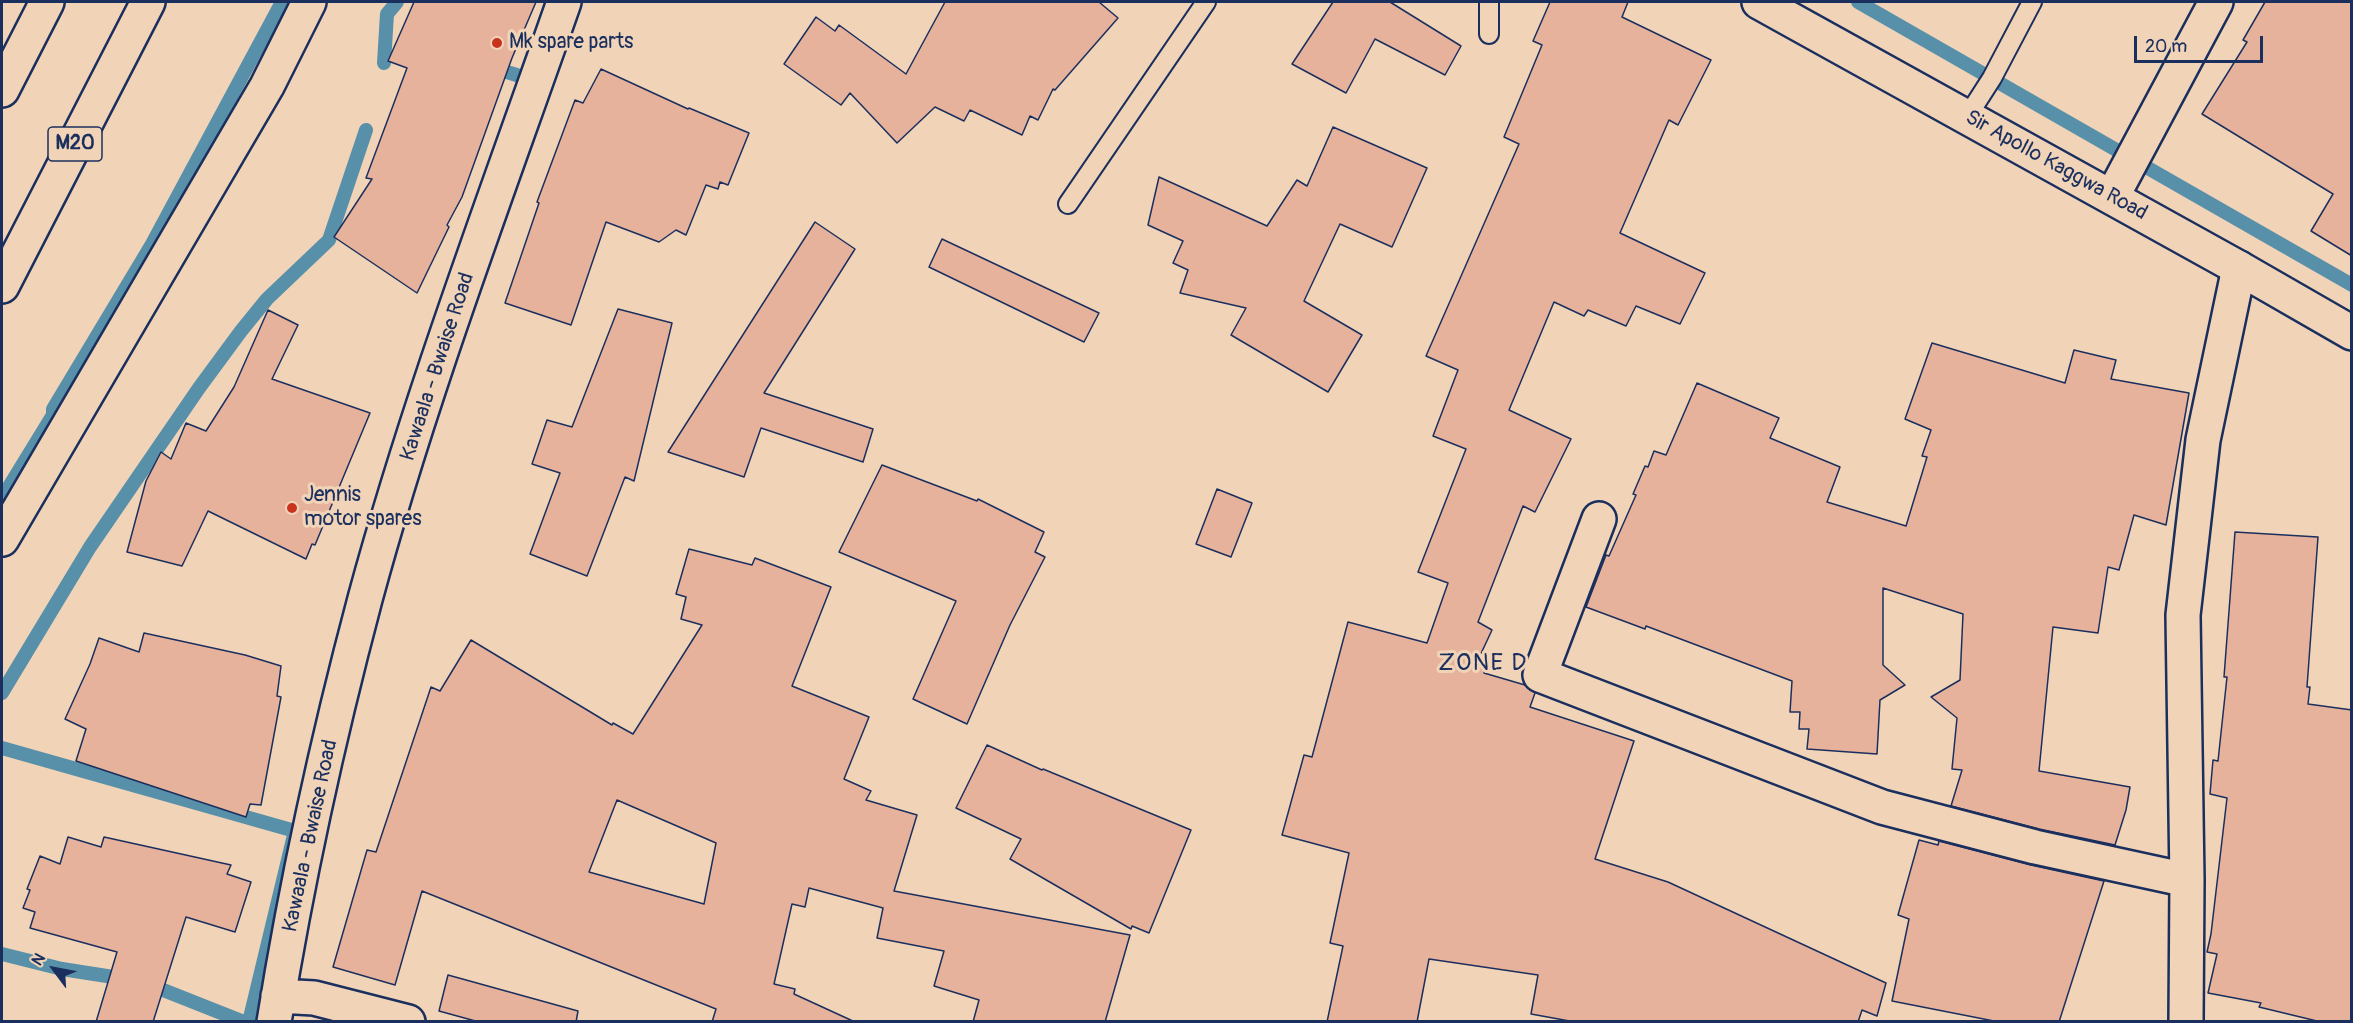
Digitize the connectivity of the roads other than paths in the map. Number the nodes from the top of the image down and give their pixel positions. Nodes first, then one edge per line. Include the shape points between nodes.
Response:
1 (47, 2) edge
2 (148, 2) edge
3 (309, 2) edge
4 (564, 2) edge
5 (1206, 2) edge
6 (1489, 2) edge
7 (1759, 2) edge
8 (2032, 2) edge
9 (2216, 2) edge
10 (1489, 34) dead end
11 (2, 90) edge
12 (1967, 117) junction
13 (2112, 197) junction
14 (1068, 204) dead end
15 (2239, 268) junction
16 (2, 286) edge
17 (2352, 333) edge
18 (1599, 519) dead end
19 (2, 539) edge
20 (2187, 880) junction
21 (276, 1009) edge
22 (408, 1022) edge
23 (2186, 1022) edge

1 - 11 main road
2 - 16 main road, M20
3 - 19 main road via 267,86
4 - 21 main road, Kawaala - Bwaise Road via 439,358 368,588 310,825
5 - 14 lane
6 - 10 lane
7 - 12 main road, Sir Apollo Kaggwa Road
8 - 12 lane
9 - 13 main road
12 - 13 main road, Sir Apollo Kaggwa Road
13 - 15 main road, Sir Apollo Kaggwa Road
15 - 17 main road, Sir Apollo Kaggwa Road
15 - 20 main road via 2204,440 2183,615
18 - 20 main road via 1540,675 1882,807 2035,847
20 - 23 main road
21 - 22 main road via 314,998

